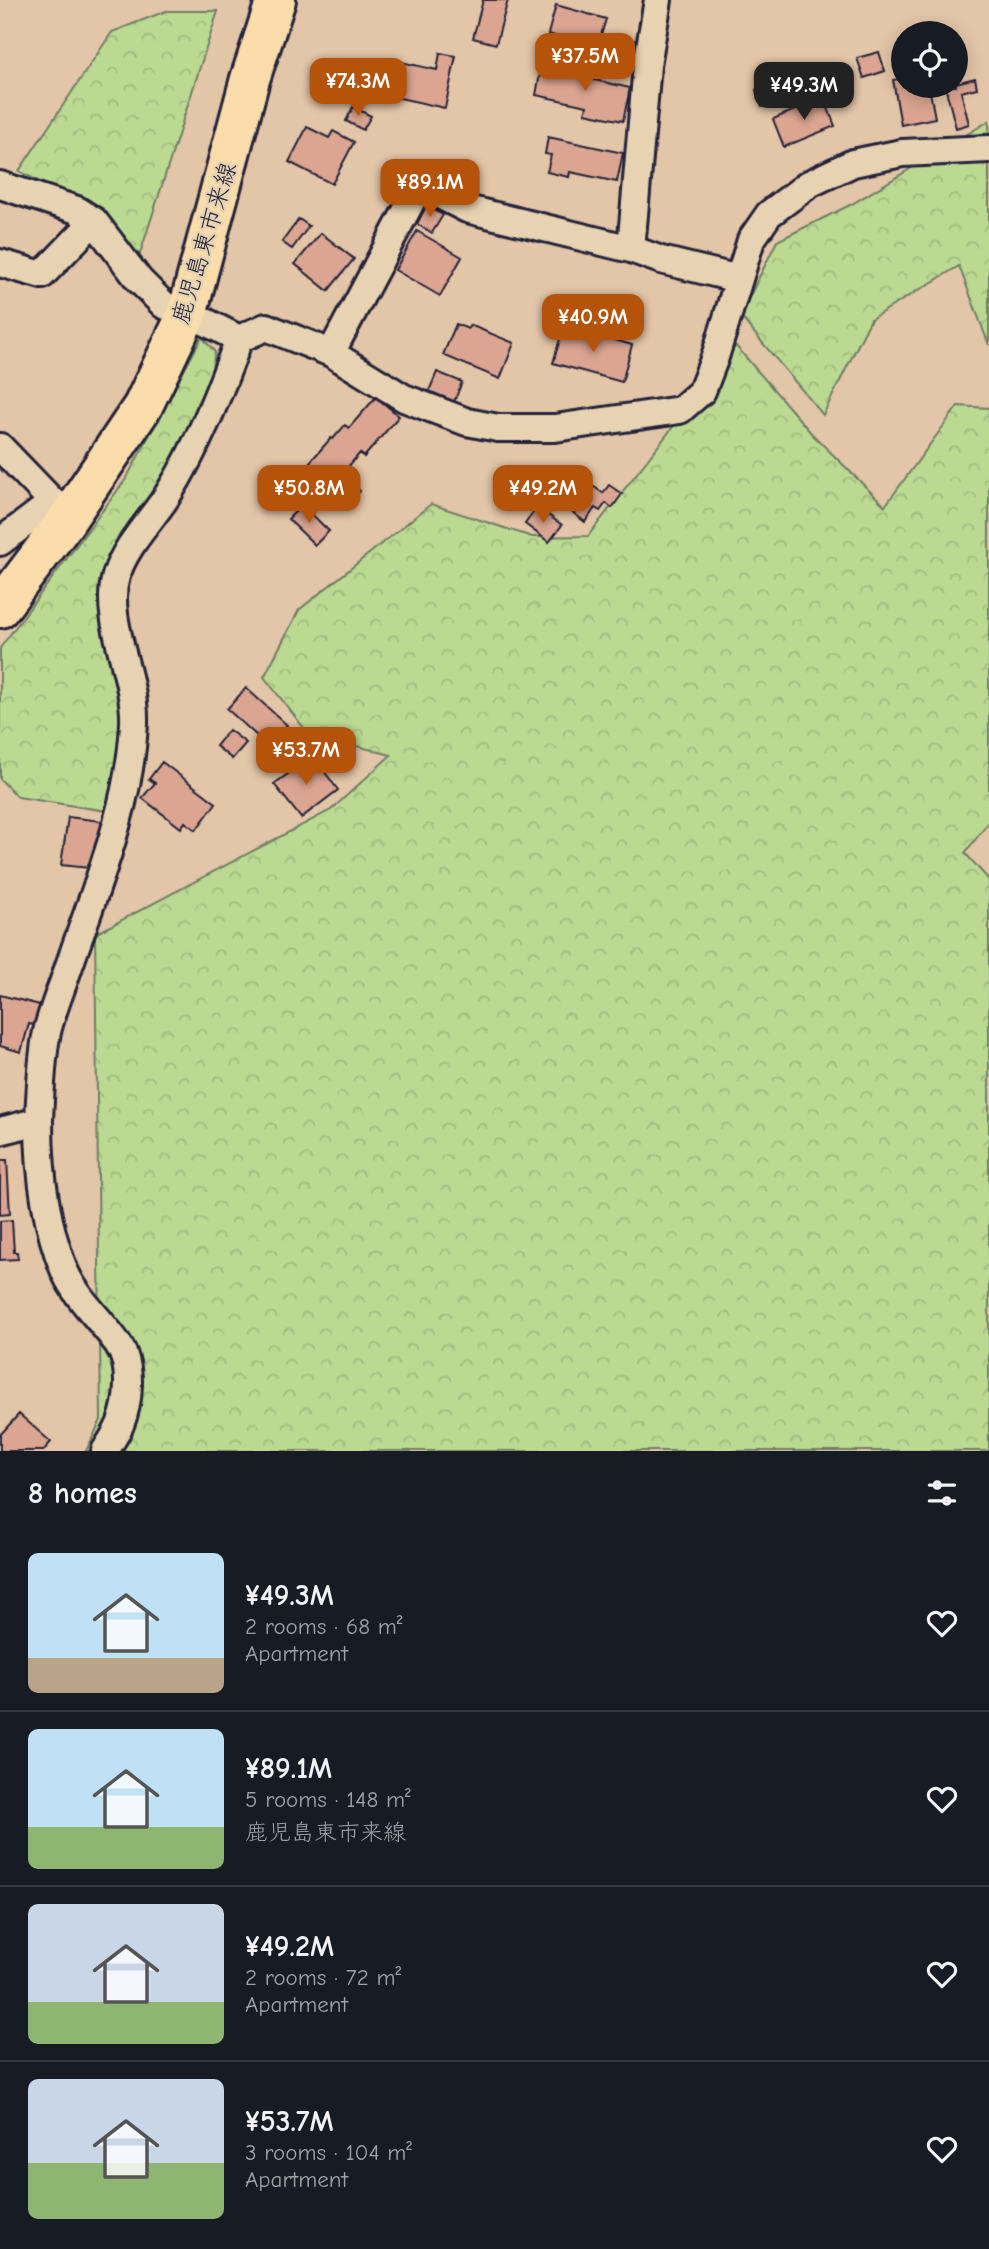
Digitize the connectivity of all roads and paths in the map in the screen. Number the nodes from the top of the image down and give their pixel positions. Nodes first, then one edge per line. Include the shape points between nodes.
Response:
1 (276, 0) edge
2 (658, 0) edge
3 (989, 149) edge
4 (0, 185) edge
5 (94, 221) junction
6 (631, 249) junction
7 (0, 262) edge
8 (739, 278) junction
9 (187, 313) junction
10 (239, 339) junction
11 (331, 353) junction
12 (0, 447) edge
13 (59, 512) junction
14 (0, 542) edge
15 (0, 608) edge
16 (39, 1121) junction
17 (0, 1131) edge
18 (105, 1451) edge

1 - 9 main road, 鹿児島東市来線
2 - 6 street via 647,65
3 - 8 street via 902,153 853,163 808,184 769,214 751,240
4 - 5 street via 77,210
5 - 7 street via 41,275
5 - 9 street via 164,305
6 - 8 street
6 - 11 street via 467,209 420,186
8 - 11 street via 702,391 680,410 555,428 498,428 467,422 404,398
9 - 10 street
9 - 13 main road, 鹿児島東市来線 via 143,406
10 - 11 street via 266,327
10 - 16 street via 190,456 120,564 115,580 114,610 135,704 133,748 118,820 47,1033
12 - 13 street
13 - 14 street
13 - 15 main road, 鹿児島東市来線
16 - 17 street
16 - 18 street via 51,1232 66,1276 119,1345 125,1360 125,1408

